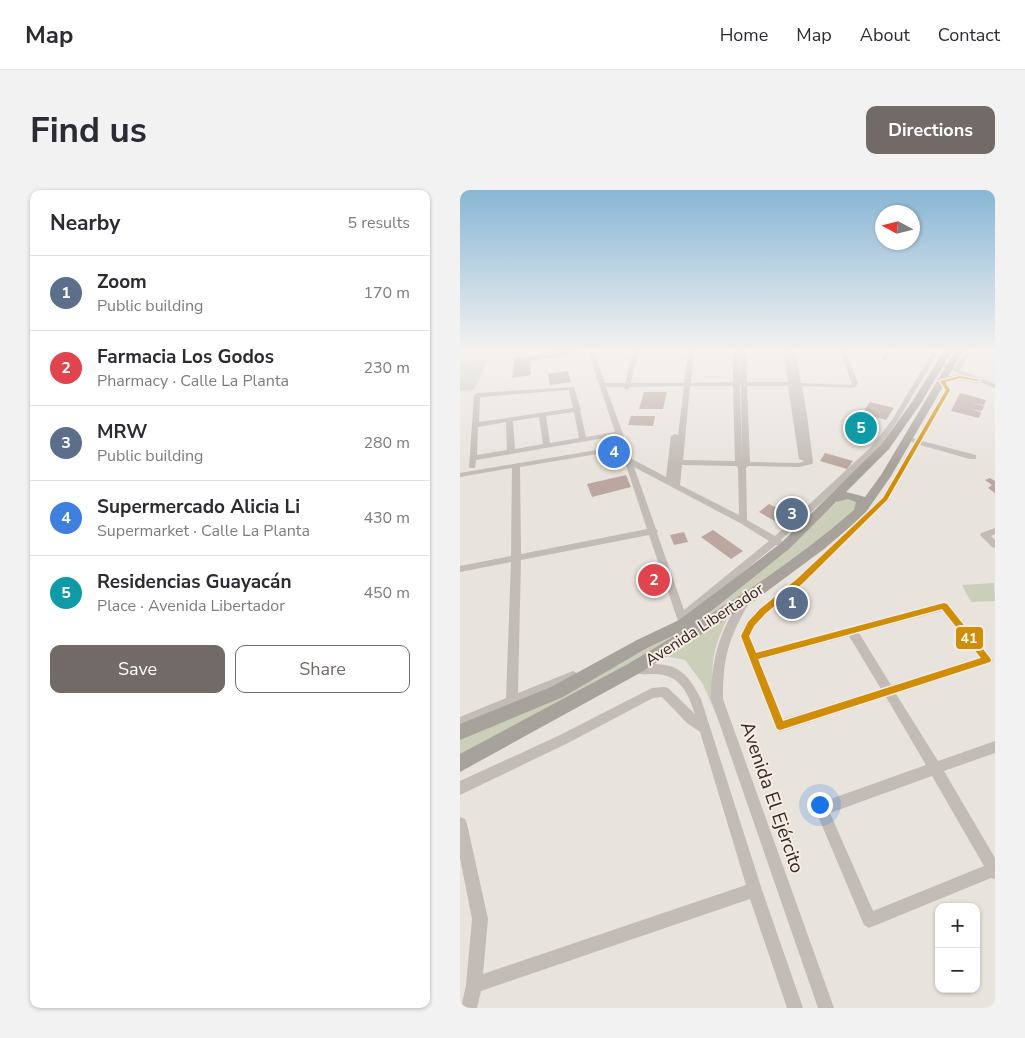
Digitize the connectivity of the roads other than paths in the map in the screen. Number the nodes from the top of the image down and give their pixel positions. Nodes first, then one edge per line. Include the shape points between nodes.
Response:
1 (556, 389) edge
2 (572, 389) edge
3 (603, 389) edge
4 (684, 389) edge
5 (741, 389) edge
6 (791, 389) edge
7 (800, 389) edge
8 (912, 389) edge
9 (931, 389) edge
10 (938, 389) edge
11 (578, 409) junction
12 (542, 415) junction
13 (804, 415) junction
14 (796, 416) junction
15 (509, 420) junction
16 (476, 425) junction
17 (619, 431) junction
18 (583, 437) junction
19 (913, 440) junction
20 (546, 443) junction
21 (624, 447) junction
22 (511, 450) junction
23 (973, 457) dead end
24 (629, 461) junction
25 (676, 461) junction
26 (806, 461) junction
27 (742, 463) junction
28 (516, 466) junction
29 (460, 475) edge
30 (673, 484) junction
31 (831, 500) junction
32 (860, 512) junction
33 (743, 521) junction
34 (802, 522) junction
35 (845, 524) junction
36 (654, 531) junction
37 (995, 531) edge
38 (844, 539) junction
39 (780, 543) junction
40 (822, 544) junction
41 (995, 545) edge
42 (516, 558) junction
43 (460, 569) edge
44 (745, 600) junction
45 (684, 624) junction
46 (851, 630) junction
47 (642, 644) junction
48 (754, 657) junction
49 (633, 669) junction
50 (888, 692) junction
51 (512, 701) junction
52 (460, 723) edge
53 (704, 728) junction
54 (460, 732) edge
55 (995, 747) edge
56 (460, 763) edge
57 (935, 768) junction
58 (460, 788) edge
59 (460, 824) edge
60 (994, 870) edge
61 (755, 890) junction
62 (474, 985) junction
63 (470, 1008) edge
64 (795, 1008) edge
65 (826, 1008) edge

1 - 16 street via 477,395
2 - 11 street
3 - 17 street
4 - 25 street
5 - 27 street
6 - 14 street
7 - 13 street
8 - 34 street, Avenida Libertador via 874,449
9 - 31 highway, Avenida Libertador via 885,447
10 - 19 highway, Avenida Libertador
11 - 12 street
11 - 18 street
12 - 15 street
12 - 20 street
13 - 14 street
13 - 26 street
14 - 26 street
15 - 16 street
15 - 22 street
16 - 22 street via 473,459
17 - 18 street
17 - 21 street
18 - 20 street
19 - 23 street
19 - 32 highway, Avenida Libertador
19 - 38 street, Avenida Libertador via 885,499
20 - 22 street
21 - 24 street
21 - 28 street
24 - 30 street
24 - 36 street
25 - 27 street
25 - 30 street
26 - 27 street via 799,464
27 - 33 street
28 - 29 street
28 - 42 street
30 - 33 street
31 - 32 highway via 846,494 855,496 862,501
31 - 34 highway, Avenida Libertador
32 - 35 highway, Avenida Libertador
33 - 39 street
34 - 39 highway, Avenida Libertador
35 - 38 highway
35 - 40 highway, Avenida Libertador
36 - 42 street
36 - 45 street
37 - 41 street via 984,535
38 - 40 highway
38 - 48 street, Avenida Libertador via 751,624 745,636
39 - 45 highway, Avenida Libertador
40 - 44 highway, Avenida Libertador
42 - 43 street
42 - 51 street
44 - 49 highway, Avenida Libertador
44 - 65 street, Avenida El Ejército via 730,622 723,642 717,674 718,698
45 - 47 highway, Avenida Libertador
46 - 48 street
46 - 50 street
46 - 50 street via 944,606 987,660
47 - 51 street, Avenida Libertador
47 - 54 highway, Avenida Libertador via 558,692
48 - 50 street, Avenida Libertador via 780,726
49 - 53 street via 670,670 686,680
49 - 56 highway, Avenida Libertador
50 - 57 street
51 - 52 street, Avenida Libertador
53 - 58 street, Avenida Libertador via 664,692 652,693
53 - 61 street
55 - 57 street
57 - 60 street
57 - 60 street via 822,809 869,920
59 - 62 street via 480,919
61 - 62 street
61 - 64 street
62 - 63 street

